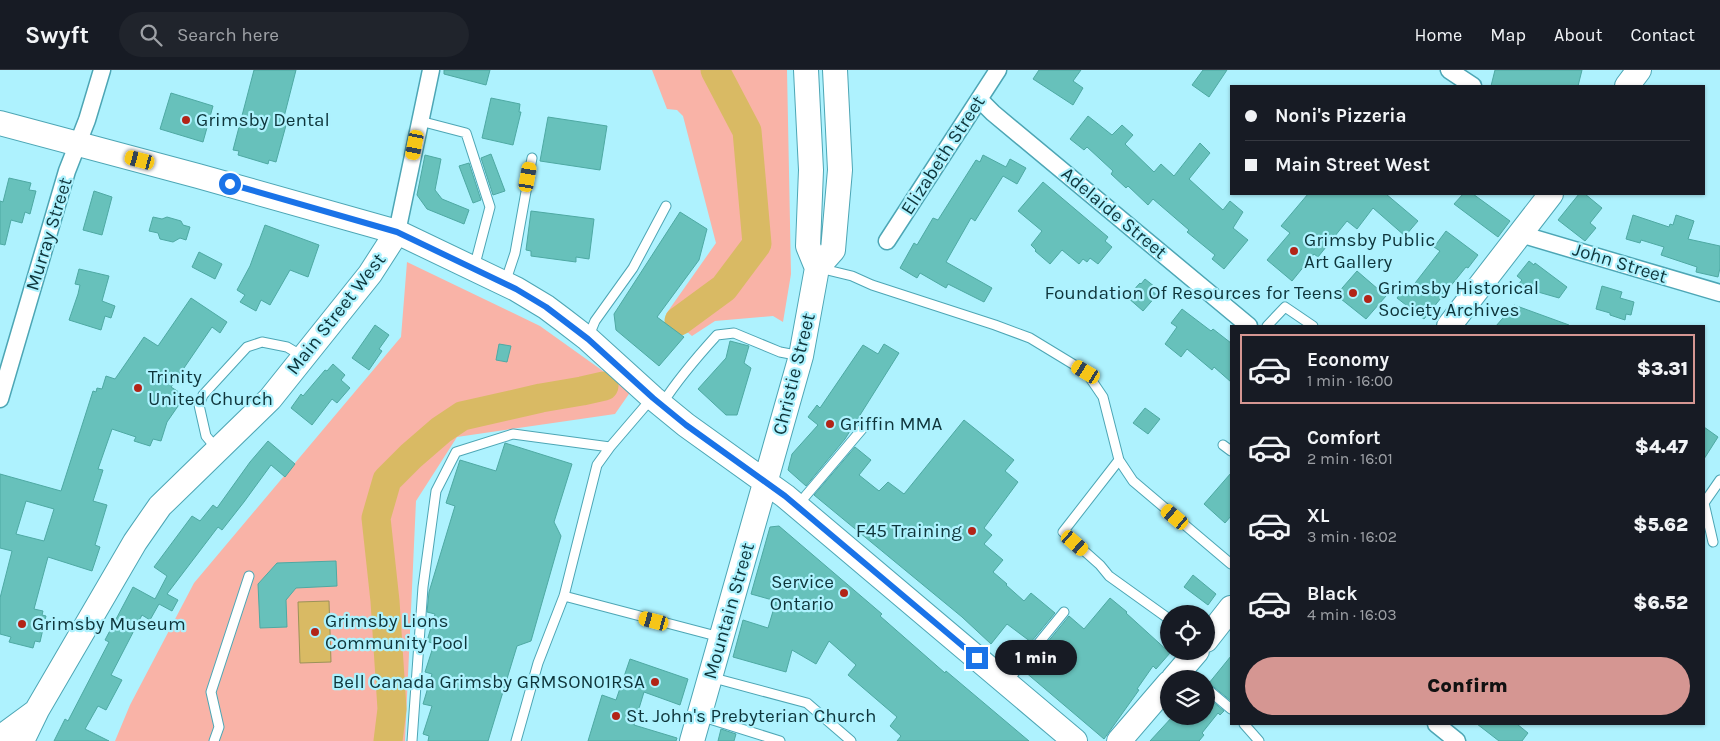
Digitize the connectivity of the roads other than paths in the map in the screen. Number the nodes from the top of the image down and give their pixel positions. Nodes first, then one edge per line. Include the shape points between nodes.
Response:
1 (102, 70) edge
2 (430, 70) edge
3 (806, 70) edge
4 (835, 70) edge
5 (998, 70) edge
6 (1449, 70) edge
7 (1639, 70) edge
8 (1472, 85) edge
9 (1628, 85) edge
10 (979, 99) junction
11 (420, 121) junction
12 (0, 123) edge
13 (77, 144) junction
14 (532, 158) dead end
15 (1550, 195) edge
16 (666, 206) dead end
17 (397, 232) junction
18 (1520, 234) junction
19 (887, 241) dead end
20 (817, 268) junction
21 (474, 269) junction
22 (505, 283) junction
23 (1720, 293) edge
24 (1248, 325) edge
25 (1268, 325) edge
26 (1311, 325) edge
27 (1450, 325) edge
28 (588, 339) junction
29 (801, 356) junction
30 (304, 357) junction
31 (0, 399) edge
32 (657, 401) junction
33 (863, 428) dead end
34 (1223, 445) dead end
35 (610, 447) junction
36 (218, 450) junction
37 (1230, 450) edge
38 (1118, 460) junction
39 (765, 480) junction
40 (1720, 480) edge
41 (1705, 502) edge
42 (796, 506) junction
43 (1705, 507) edge
44 (1713, 542) dead end
45 (1230, 563) edge
46 (249, 576) dead end
47 (564, 596) junction
48 (1230, 609) edge
49 (1064, 612) dead end
50 (1160, 613) edge
51 (1215, 628) edge
52 (720, 637) junction
53 (710, 677) junction
54 (1006, 683) junction
55 (1215, 696) edge
56 (1160, 697) edge
57 (1230, 708) edge
58 (37, 710) junction
59 (699, 716) junction
60 (1245, 725) edge
61 (1437, 725) edge
62 (0, 738) edge
63 (22, 741) edge
64 (214, 741) edge
65 (412, 741) edge
66 (516, 741) edge
67 (692, 741) edge
68 (780, 741) edge
69 (851, 741) edge
70 (1075, 741) edge
71 (1119, 741) edge
72 (1259, 741) edge
73 (1457, 741) edge

1 - 13 street, Murray Street
2 - 11 street
3 - 20 main road via 811,170 808,246
4 - 20 main road via 840,170 833,250
5 - 10 street, Elizabeth Street
6 - 8 street
7 - 9 main road
10 - 19 street, Elizabeth Street
10 - 24 street, Adelaide Street
11 - 17 street
11 - 21 lane via 466,133 490,207
12 - 13 main road
13 - 17 main road
13 - 31 street, Murray Street
14 - 22 lane via 515,254
15 - 18 main road
16 - 28 lane via 633,268 595,320
17 - 21 main road, Main Street West
17 - 30 main road, Main Street West via 370,274
18 - 23 street, John Street
18 - 27 main road
20 - 29 main road, Christie Street
20 - 38 lane via 852,276 1030,338 1086,372 1103,397
21 - 22 main road, Main Street West
22 - 28 main road, Main Street West via 546,307
25 - 26 lane via 1284,307
28 - 32 main road, Main Street West
29 - 32 lane via 780,352 734,333 717,335
29 - 39 main road, Christie Street
30 - 36 main road, Main Street West via 270,399
30 - 36 lane via 287,347 262,342 247,348 203,395 199,406 206,436
32 - 35 lane
32 - 39 main road, Main Street West
33 - 42 lane
34 - 37 lane
35 - 47 lane via 597,465
35 - 65 lane via 513,434 456,452 436,491 423,587
36 - 58 main road, Main Street West via 160,506 135,542
38 - 45 lane via 1133,481
38 - 50 lane via 1063,532 1109,576
39 - 42 main road, Main Street West
39 - 52 main road, Mountain Street
40 - 41 lane
42 - 54 main road, Main Street West
43 - 44 lane
46 - 64 lane via 212,692 219,727
47 - 52 lane
47 - 66 lane via 538,663
48 - 51 main road
49 - 54 lane
52 - 53 main road, Mountain Street
53 - 59 main road, Mountain Street
53 - 69 lane via 807,703
54 - 70 main road, Main Street West
55 - 57 lane
56 - 71 main road
58 - 62 main road
58 - 63 main road, Main Street West
59 - 67 main road, Mountain Street
59 - 68 lane
60 - 72 lane
61 - 73 street

